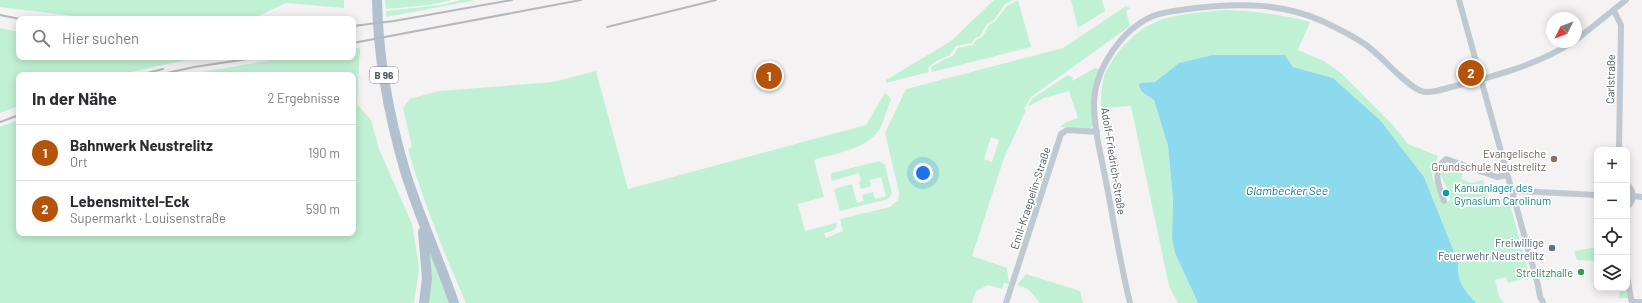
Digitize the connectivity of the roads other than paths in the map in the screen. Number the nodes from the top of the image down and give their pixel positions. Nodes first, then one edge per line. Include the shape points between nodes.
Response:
1 (377, 0) edge
2 (1460, 0) edge
3 (1626, 0) edge
4 (1614, 11) junction
5 (1582, 35) edge
6 (1562, 48) edge
7 (1481, 80) junction
8 (1097, 132) junction
9 (1619, 147) edge
10 (1507, 175) junction
11 (1630, 188) edge
12 (1512, 192) junction
13 (1594, 195) edge
14 (1633, 196) junction
15 (1642, 196) edge
16 (1444, 201) dead end
17 (1630, 203) edge
18 (422, 218) junction
19 (1630, 291) edge
20 (1543, 302) edge
21 (1632, 302) edge
22 (1642, 302) edge
23 (424, 303) edge
24 (454, 303) edge
25 (1006, 303) edge
26 (1130, 303) edge

1 - 18 main road, B 96 via 384,75 399,148
2 - 7 street
3 - 4 street
4 - 5 street
4 - 9 street, Carlstraße via 1621,26
6 - 7 street, Adolf-Friedrich-Straße via 1539,61
7 - 8 street, Adolf-Friedrich-Straße via 1426,92 1412,85 1366,45 1344,32 1290,10 1227,5 1184,9 1149,18 1110,54 1099,75 1095,93
7 - 10 street
8 - 25 street, Emil-Kraepelin-Straße via 1067,130 1061,134
8 - 26 street, Adolf-Friedrich-Straße
10 - 12 street
10 - 16 street via 1497,177 1446,159 1441,163 1436,175
11 - 14 street
12 - 13 street
12 - 20 street
14 - 15 street
14 - 17 street
18 - 23 main road, B 96 via 427,278
18 - 24 main road, B 96
19 - 21 street
21 - 22 street

